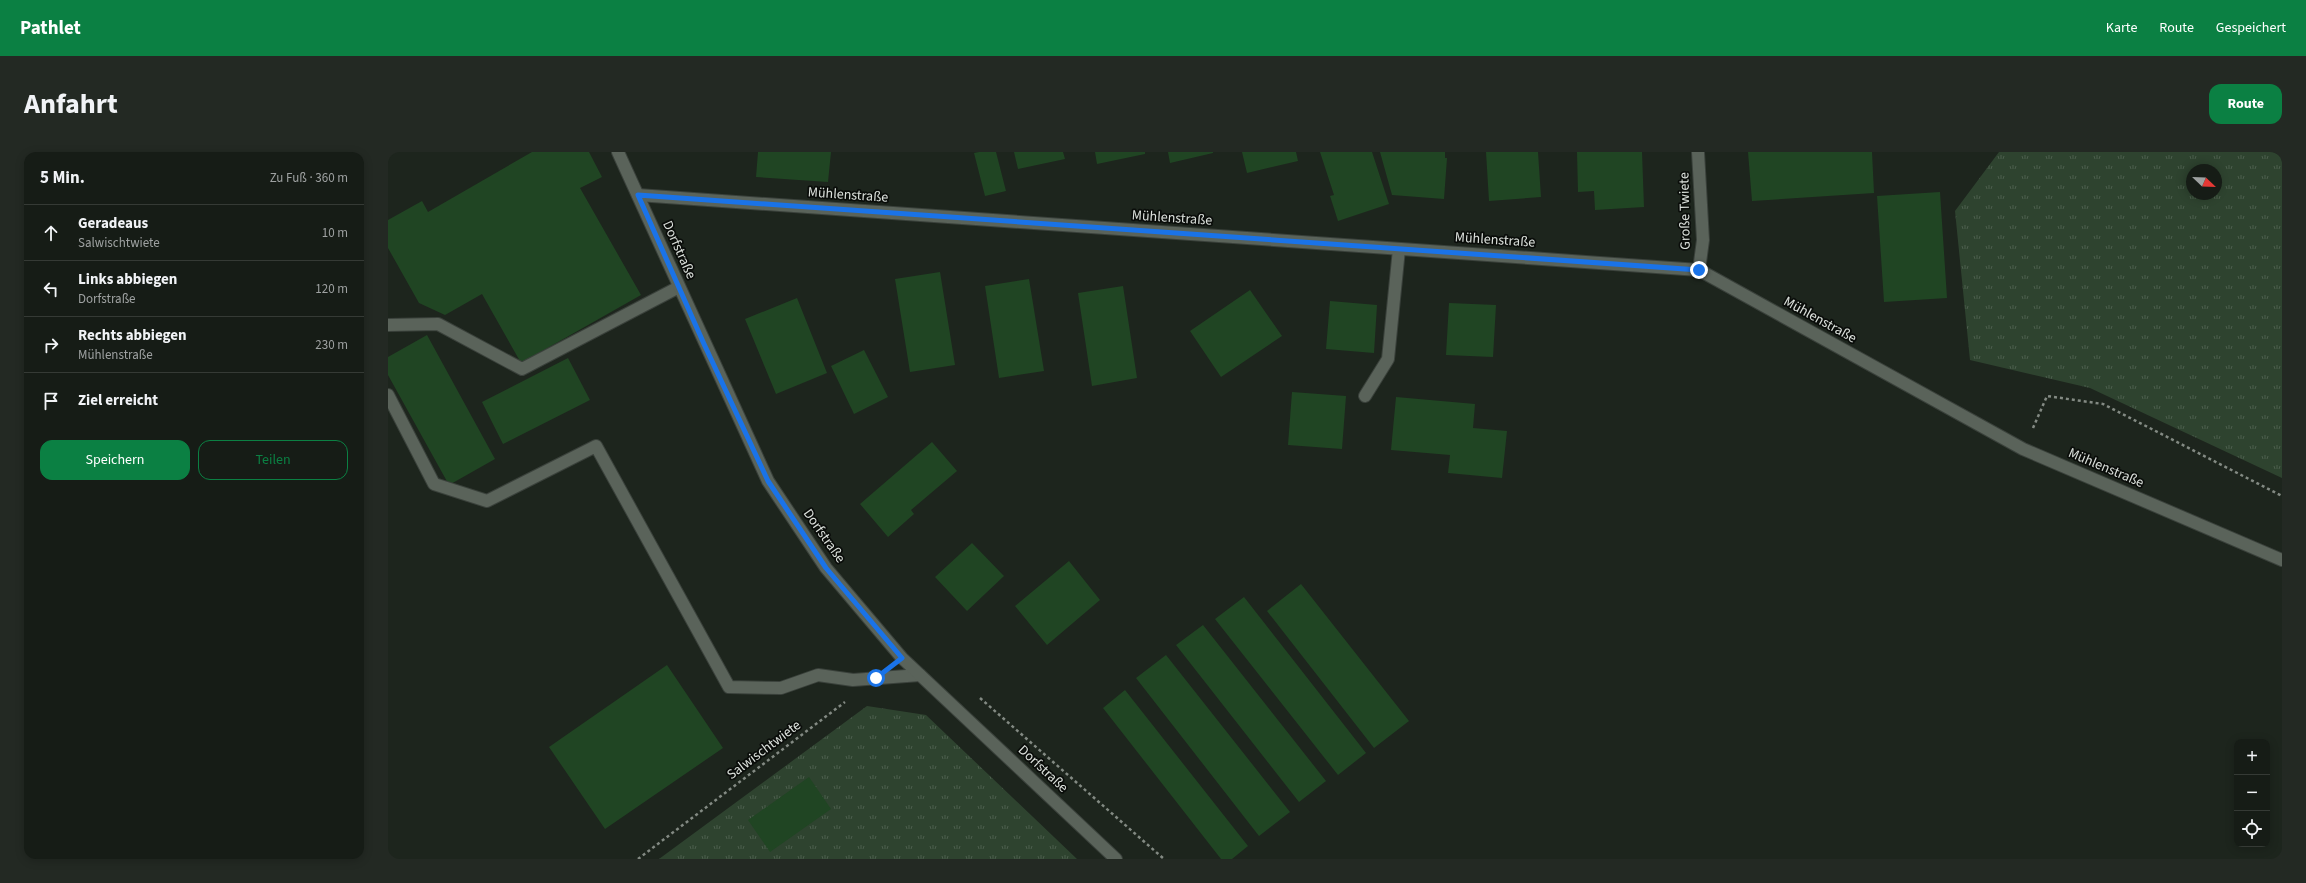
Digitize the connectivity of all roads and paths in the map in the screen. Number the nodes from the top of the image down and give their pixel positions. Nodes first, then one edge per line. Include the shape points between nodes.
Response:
1 (618, 152) edge
2 (1698, 152) edge
3 (638, 195) junction
4 (1399, 249) junction
5 (1699, 270) junction
6 (679, 287) junction
7 (388, 325) edge
8 (388, 395) edge
9 (1365, 396) dead end
10 (2023, 449) junction
11 (2282, 496) edge
12 (2282, 560) edge
13 (920, 675) junction
14 (876, 678) junction
15 (974, 692) dead end
16 (638, 859) edge
17 (1116, 859) edge
18 (1164, 859) edge

1 - 3 street, Dorfstraße
2 - 5 street, Große Twiete via 1703,240
3 - 4 street, Mühlenstraße
3 - 6 street, Dorfstraße
4 - 5 street, Mühlenstraße
4 - 9 street via 1388,359
5 - 10 street, Mühlenstraße
6 - 7 street via 522,369 438,324
6 - 13 street, Dorfstraße via 768,481 826,568 902,658
8 - 14 street via 434,484 487,502 596,446 729,687 781,688 818,675 853,680
10 - 11 path via 2047,396 2103,404
10 - 12 street, Mühlenstraße
13 - 14 street
13 - 17 street, Dorfstraße
14 - 16 path, Salwischtwiete
15 - 18 path

